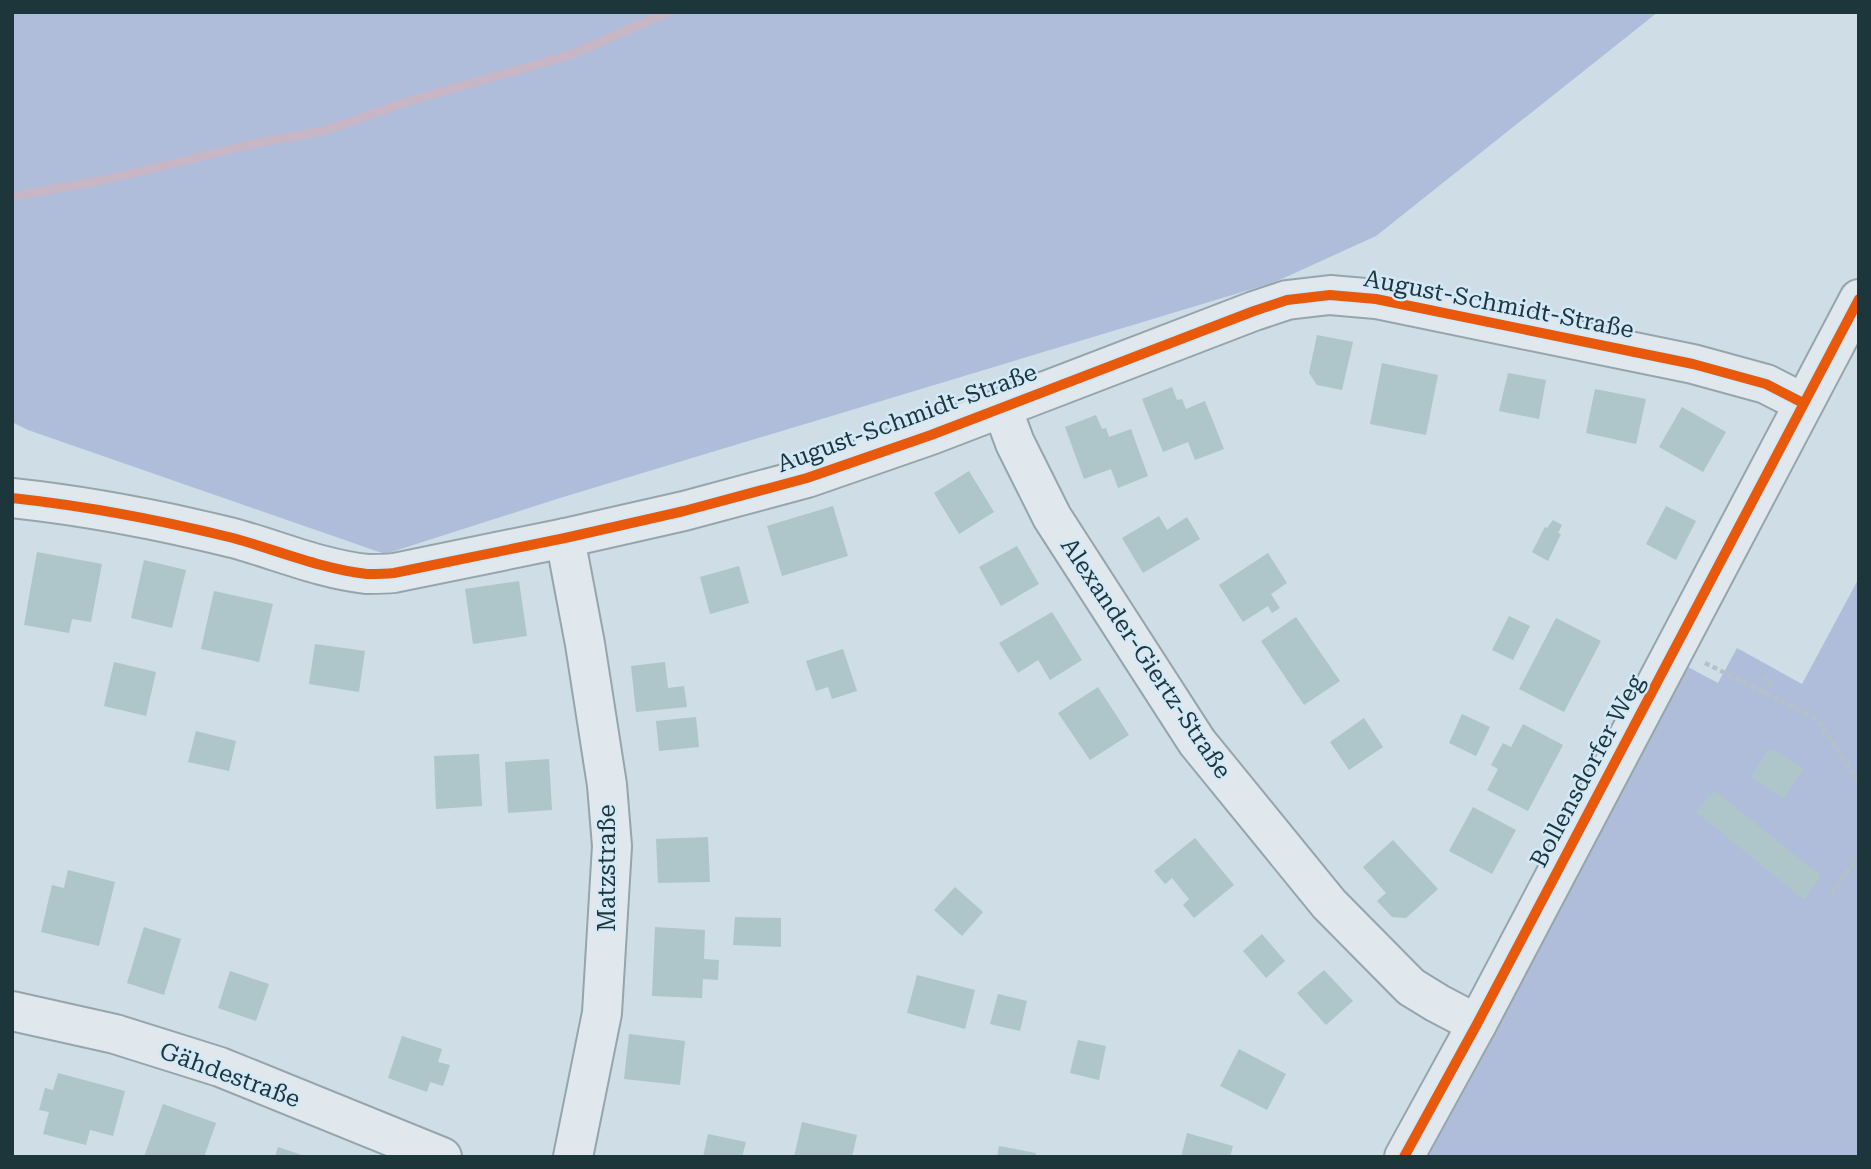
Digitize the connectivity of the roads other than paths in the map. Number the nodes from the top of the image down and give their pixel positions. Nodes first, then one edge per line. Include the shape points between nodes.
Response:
1 (1859, 299) edge
2 (1803, 403) junction
3 (1002, 408) junction
4 (12, 498) edge
5 (565, 538) junction
6 (12, 1011) edge
7 (1477, 1024) junction
8 (442, 1157) edge
9 (573, 1157) edge
10 (1404, 1157) edge

1 - 2 street, Bollensdorfer Weg
2 - 3 street, August-Schmidt-Straße via 1766,384 1693,364 1376,299 1331,295 1287,300 1254,311
2 - 7 street, Bollensdorfer Weg
3 - 5 street, August-Schmidt-Straße via 807,478
3 - 7 street, Alexander-Giertz-Straße via 1052,517 1196,741 1329,904 1411,987
4 - 5 street, August-Schmidt-Straße via 186,526 368,574 394,573
5 - 9 street, Matzstraße via 586,644 612,846 602,1013
6 - 8 street, Gähdestraße via 115,1034 220,1068
7 - 10 street, Bollensdorfer Weg

